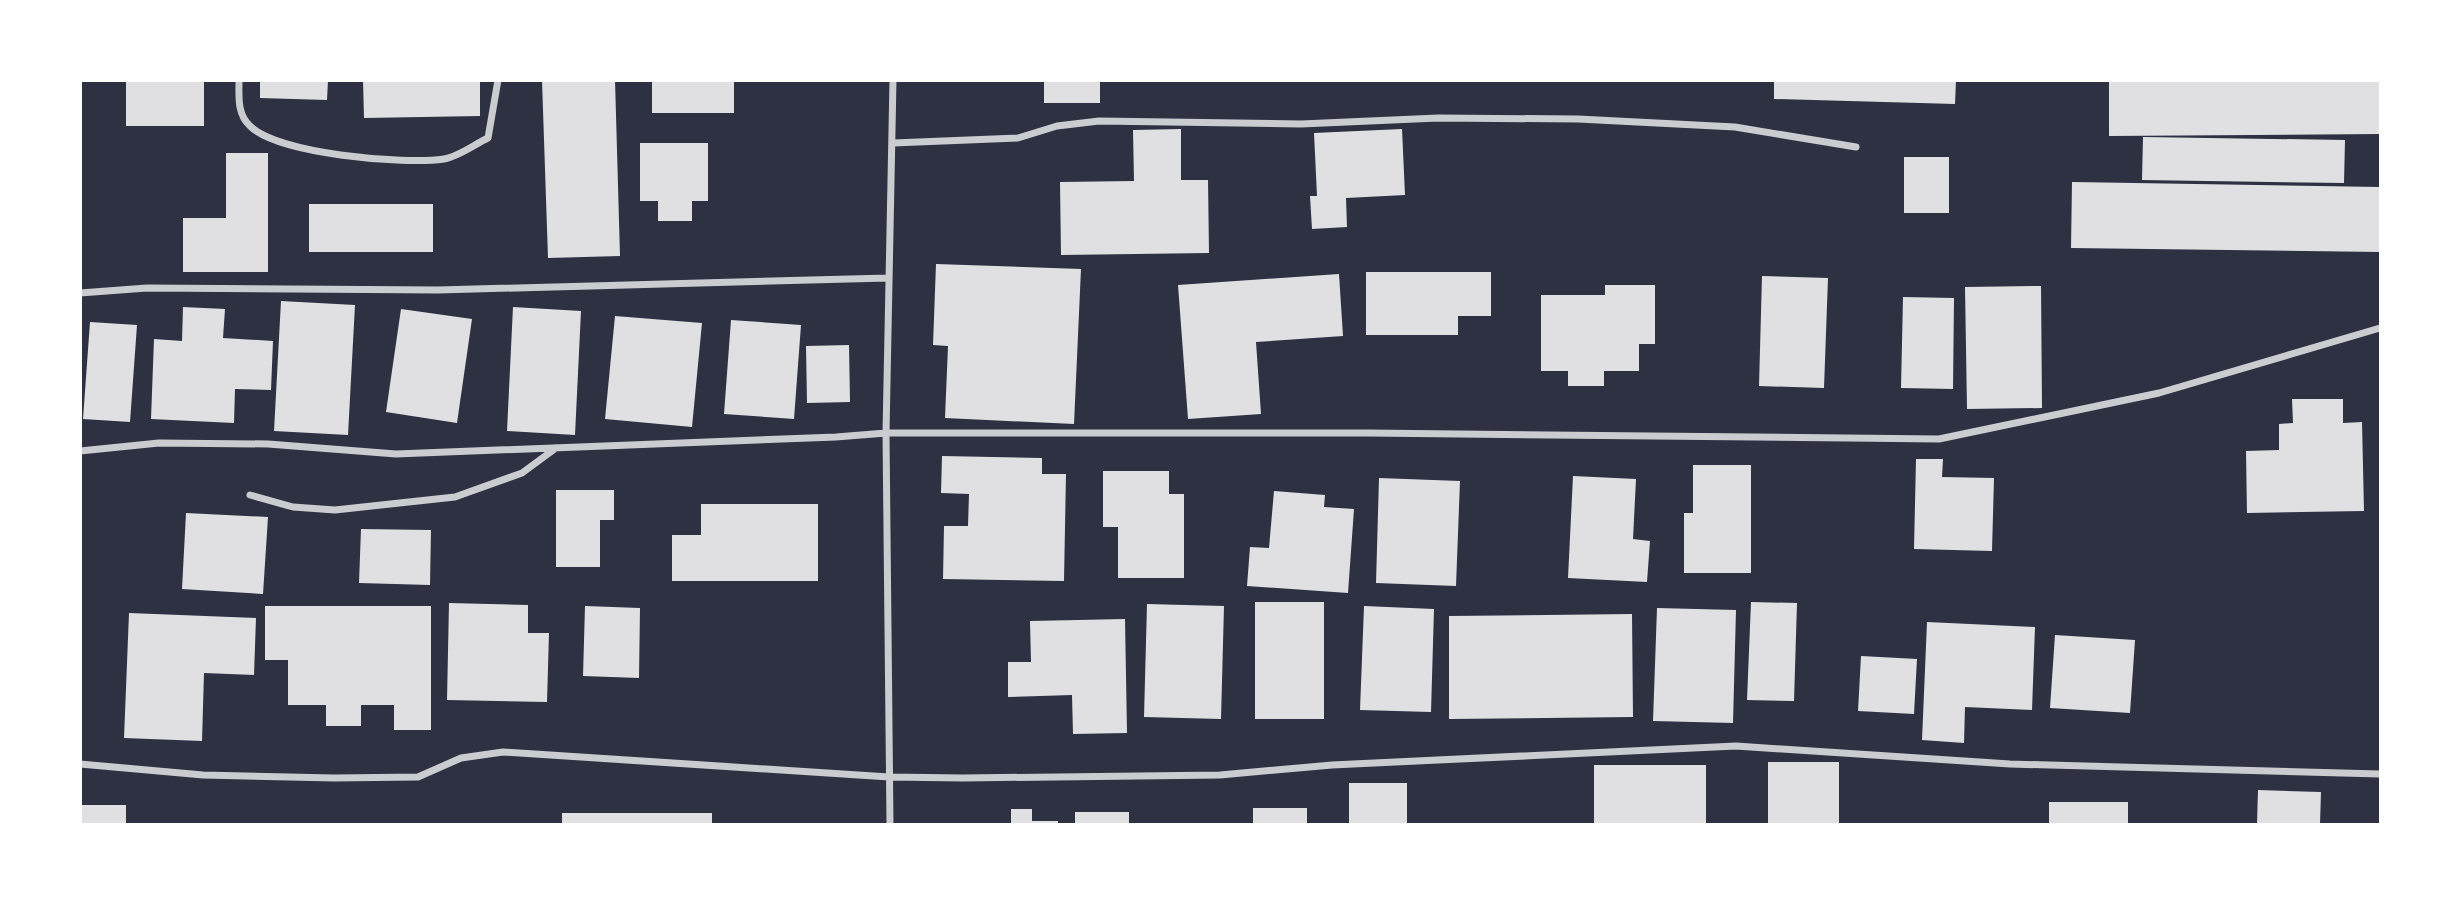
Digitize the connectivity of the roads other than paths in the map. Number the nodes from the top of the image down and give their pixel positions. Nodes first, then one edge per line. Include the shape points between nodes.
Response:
1 (239, 80) edge
2 (498, 80) edge
3 (893, 80) edge
4 (893, 142) junction
5 (1856, 147) dead end
6 (888, 278) junction
7 (80, 293) edge
8 (2381, 328) edge
9 (886, 433) junction
10 (557, 447) junction
11 (80, 451) edge
12 (250, 495) dead end
13 (80, 764) edge
14 (2381, 774) edge
15 (889, 777) junction
16 (890, 824) edge

1 - 2 street via 240,110 250,127 295,148 372,158 446,159 488,138
3 - 4 street
4 - 5 street via 1018,138 1099,121 1301,124 1438,118 1735,127
4 - 6 street
6 - 7 street via 438,290 147,288
6 - 9 street
8 - 9 street via 2160,393 1939,439
9 - 10 street
9 - 15 street
10 - 11 street via 396,454 268,444 159,443
10 - 12 street via 522,473 455,497 335,510 293,507
13 - 15 street via 203,775 418,777 461,758 503,752
14 - 15 street via 2010,764 1736,746 1332,765 1220,775
15 - 16 street

